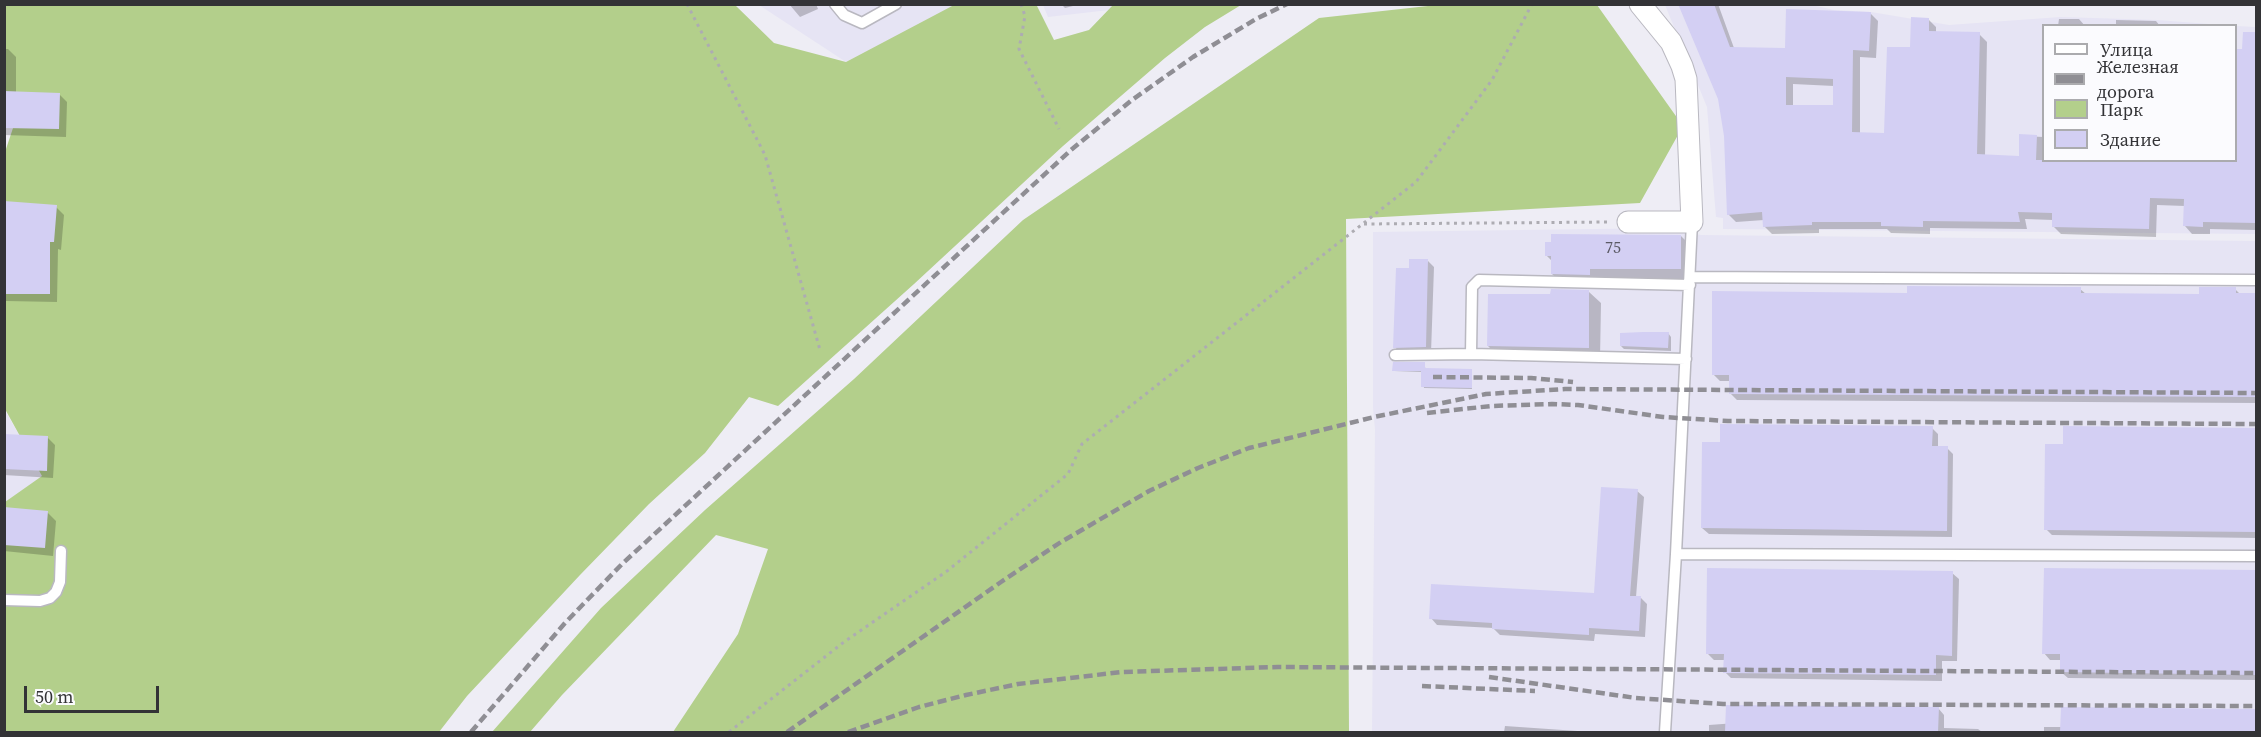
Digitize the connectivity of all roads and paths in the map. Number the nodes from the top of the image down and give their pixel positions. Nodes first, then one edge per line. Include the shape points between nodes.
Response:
1 (687, 4) edge
2 (835, 4) edge
3 (896, 4) edge
4 (1021, 4) edge
5 (1532, 4) edge
6 (1640, 4) edge
7 (1059, 129) dead end
8 (1628, 222) joint
9 (1692, 222) junction
10 (1363, 224) junction
11 (2256, 280) edge
12 (1690, 281) junction
13 (820, 350) dead end
14 (1471, 354) junction
15 (1395, 355) dead end
16 (1686, 359) junction
17 (61, 551) dead end
18 (1676, 554) junction
19 (2256, 555) edge
20 (4, 600) edge
21 (729, 732) edge
22 (1665, 732) edge

1 - 13 path via 765,155
2 - 3 lane via 844,15 862,23
4 - 7 path via 1025,16 1019,48
5 - 10 path via 1492,80 1416,182
6 - 9 street via 1671,42 1686,79
8 - 9 street
8 - 10 path
9 - 12 lane
10 - 21 path via 1083,444 1068,474 956,564 844,642
11 - 12 lane
12 - 14 lane via 1479,280 1472,287
12 - 16 lane
14 - 15 lane
14 - 16 lane
16 - 18 lane
17 - 20 lane via 60,582 50,598
18 - 19 lane
18 - 22 lane

